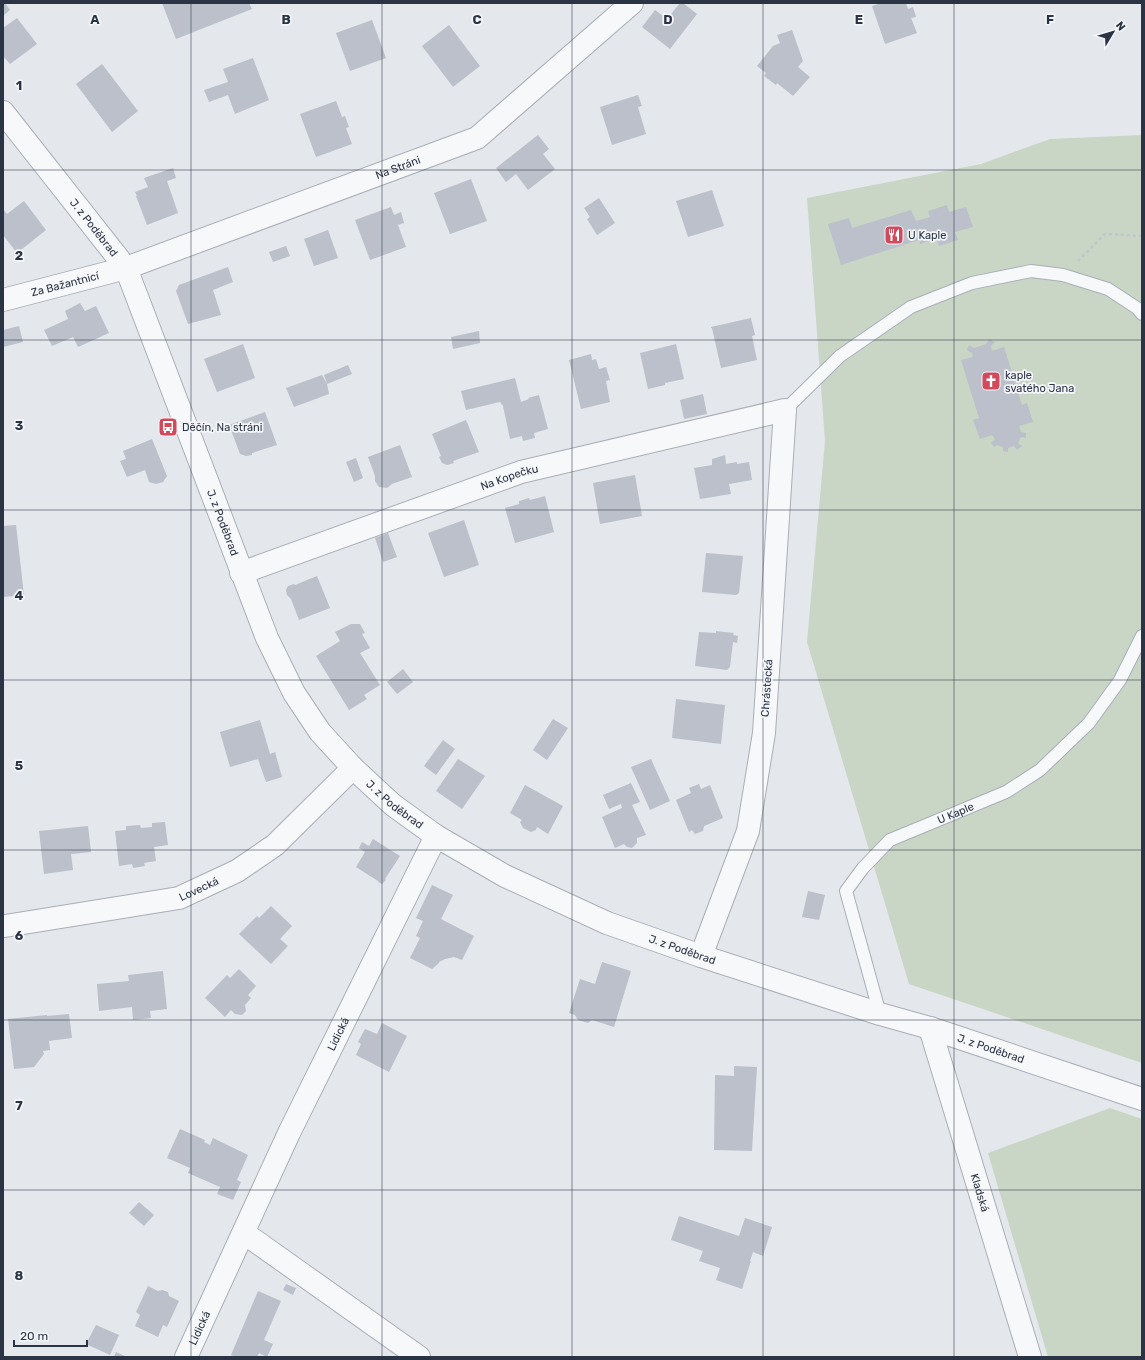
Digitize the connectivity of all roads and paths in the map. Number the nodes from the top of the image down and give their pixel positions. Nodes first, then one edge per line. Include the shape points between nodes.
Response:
1 (632, 3) edge
2 (3, 112) edge
3 (1142, 236) edge
4 (126, 268) junction
5 (1063, 275) junction
6 (3, 300) edge
7 (1142, 314) edge
8 (785, 410) junction
9 (241, 573) junction
10 (1142, 636) edge
11 (353, 768) junction
12 (436, 836) junction
13 (5, 926) dead end
14 (701, 956) junction
15 (880, 1014) junction
16 (930, 1028) junction
17 (1142, 1099) edge
18 (244, 1233) junction
19 (186, 1357) edge
20 (419, 1357) edge
21 (1030, 1357) edge

1 - 4 street, Na Stráni via 477,138
2 - 4 street, J. z Poděbrad
3 - 5 path via 1105,234
4 - 6 street, Za Bažantnicí
4 - 9 street, J. z Poděbrad
5 - 7 lane via 1108,289
5 - 8 lane via 1031,271 972,283 911,307 840,356
8 - 9 street, Na Kopečku via 521,472
8 - 14 street, Chrástecká via 764,733 748,831
9 - 11 street, J. z Poděbrad via 267,638 294,693 320,732
10 - 15 lane, U Kaple via 1120,680 1089,723 1040,770 1006,792 890,840 863,868 846,892
11 - 12 street, J. z Poděbrad via 393,805
11 - 13 street, Lovecká via 275,845 237,871 179,898
12 - 14 street, J. z Poděbrad via 505,876 607,923
12 - 18 street, Lidická via 289,1133
14 - 15 street, J. z Poděbrad
15 - 16 street, J. z Poděbrad
16 - 17 street, J. z Poděbrad
16 - 21 street, Kladská
18 - 19 street, Lidická
18 - 20 street

